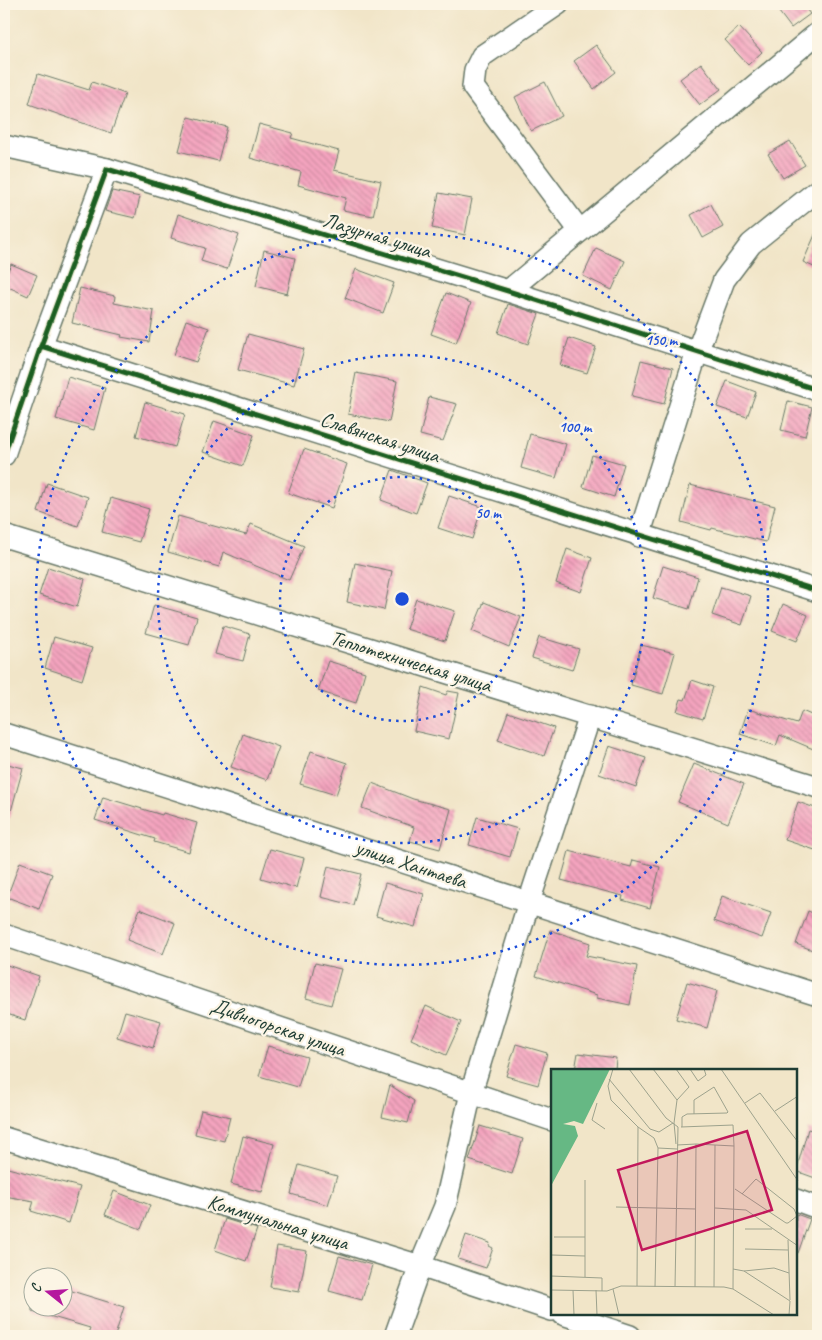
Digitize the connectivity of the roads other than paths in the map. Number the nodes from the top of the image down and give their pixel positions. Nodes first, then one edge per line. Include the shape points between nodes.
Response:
1 (558, 4) edge
2 (818, 33) edge
3 (4, 146) edge
4 (107, 169) junction
5 (818, 190) edge
6 (580, 231) junction
7 (508, 291) junction
8 (41, 346) junction
9 (697, 352) junction
10 (818, 390) edge
11 (4, 454) edge
12 (4, 536) edge
13 (639, 536) junction
14 (818, 591) edge
15 (590, 716) junction
16 (4, 734) edge
17 (818, 787) edge
18 (529, 902) junction
19 (4, 935) edge
20 (818, 995) edge
21 (471, 1093) junction
22 (551, 1120) edge
23 (4, 1138) edge
24 (797, 1200) edge
25 (818, 1208) edge
26 (420, 1266) junction
27 (551, 1310) edge
28 (566, 1315) edge
29 (395, 1336) edge
30 (630, 1336) edge

1 - 6 street via 482,56 475,70 473,87
2 - 6 street
3 - 4 street, Лазурная улица
4 - 7 street, Лазурная улица
4 - 8 street
5 - 9 street via 752,244 724,280
6 - 7 street
7 - 9 street, Лазурная улица
8 - 11 street
8 - 13 street, Славянская улица
9 - 10 street, Лазурная улица
9 - 13 street
12 - 15 street, Теплотехническая улица
13 - 14 street, Славянская улица
15 - 17 street, Теплотехническая улица
15 - 18 street
16 - 18 street, улица Хантаева
18 - 20 street, улица Хантаева
18 - 21 street
19 - 21 street, Дивногорская улица
21 - 22 street, Дивногорская улица
21 - 26 street via 445,1206
23 - 26 street, Коммунальная улица
24 - 25 street
26 - 27 street, Коммунальная улица
26 - 29 street
28 - 30 street

